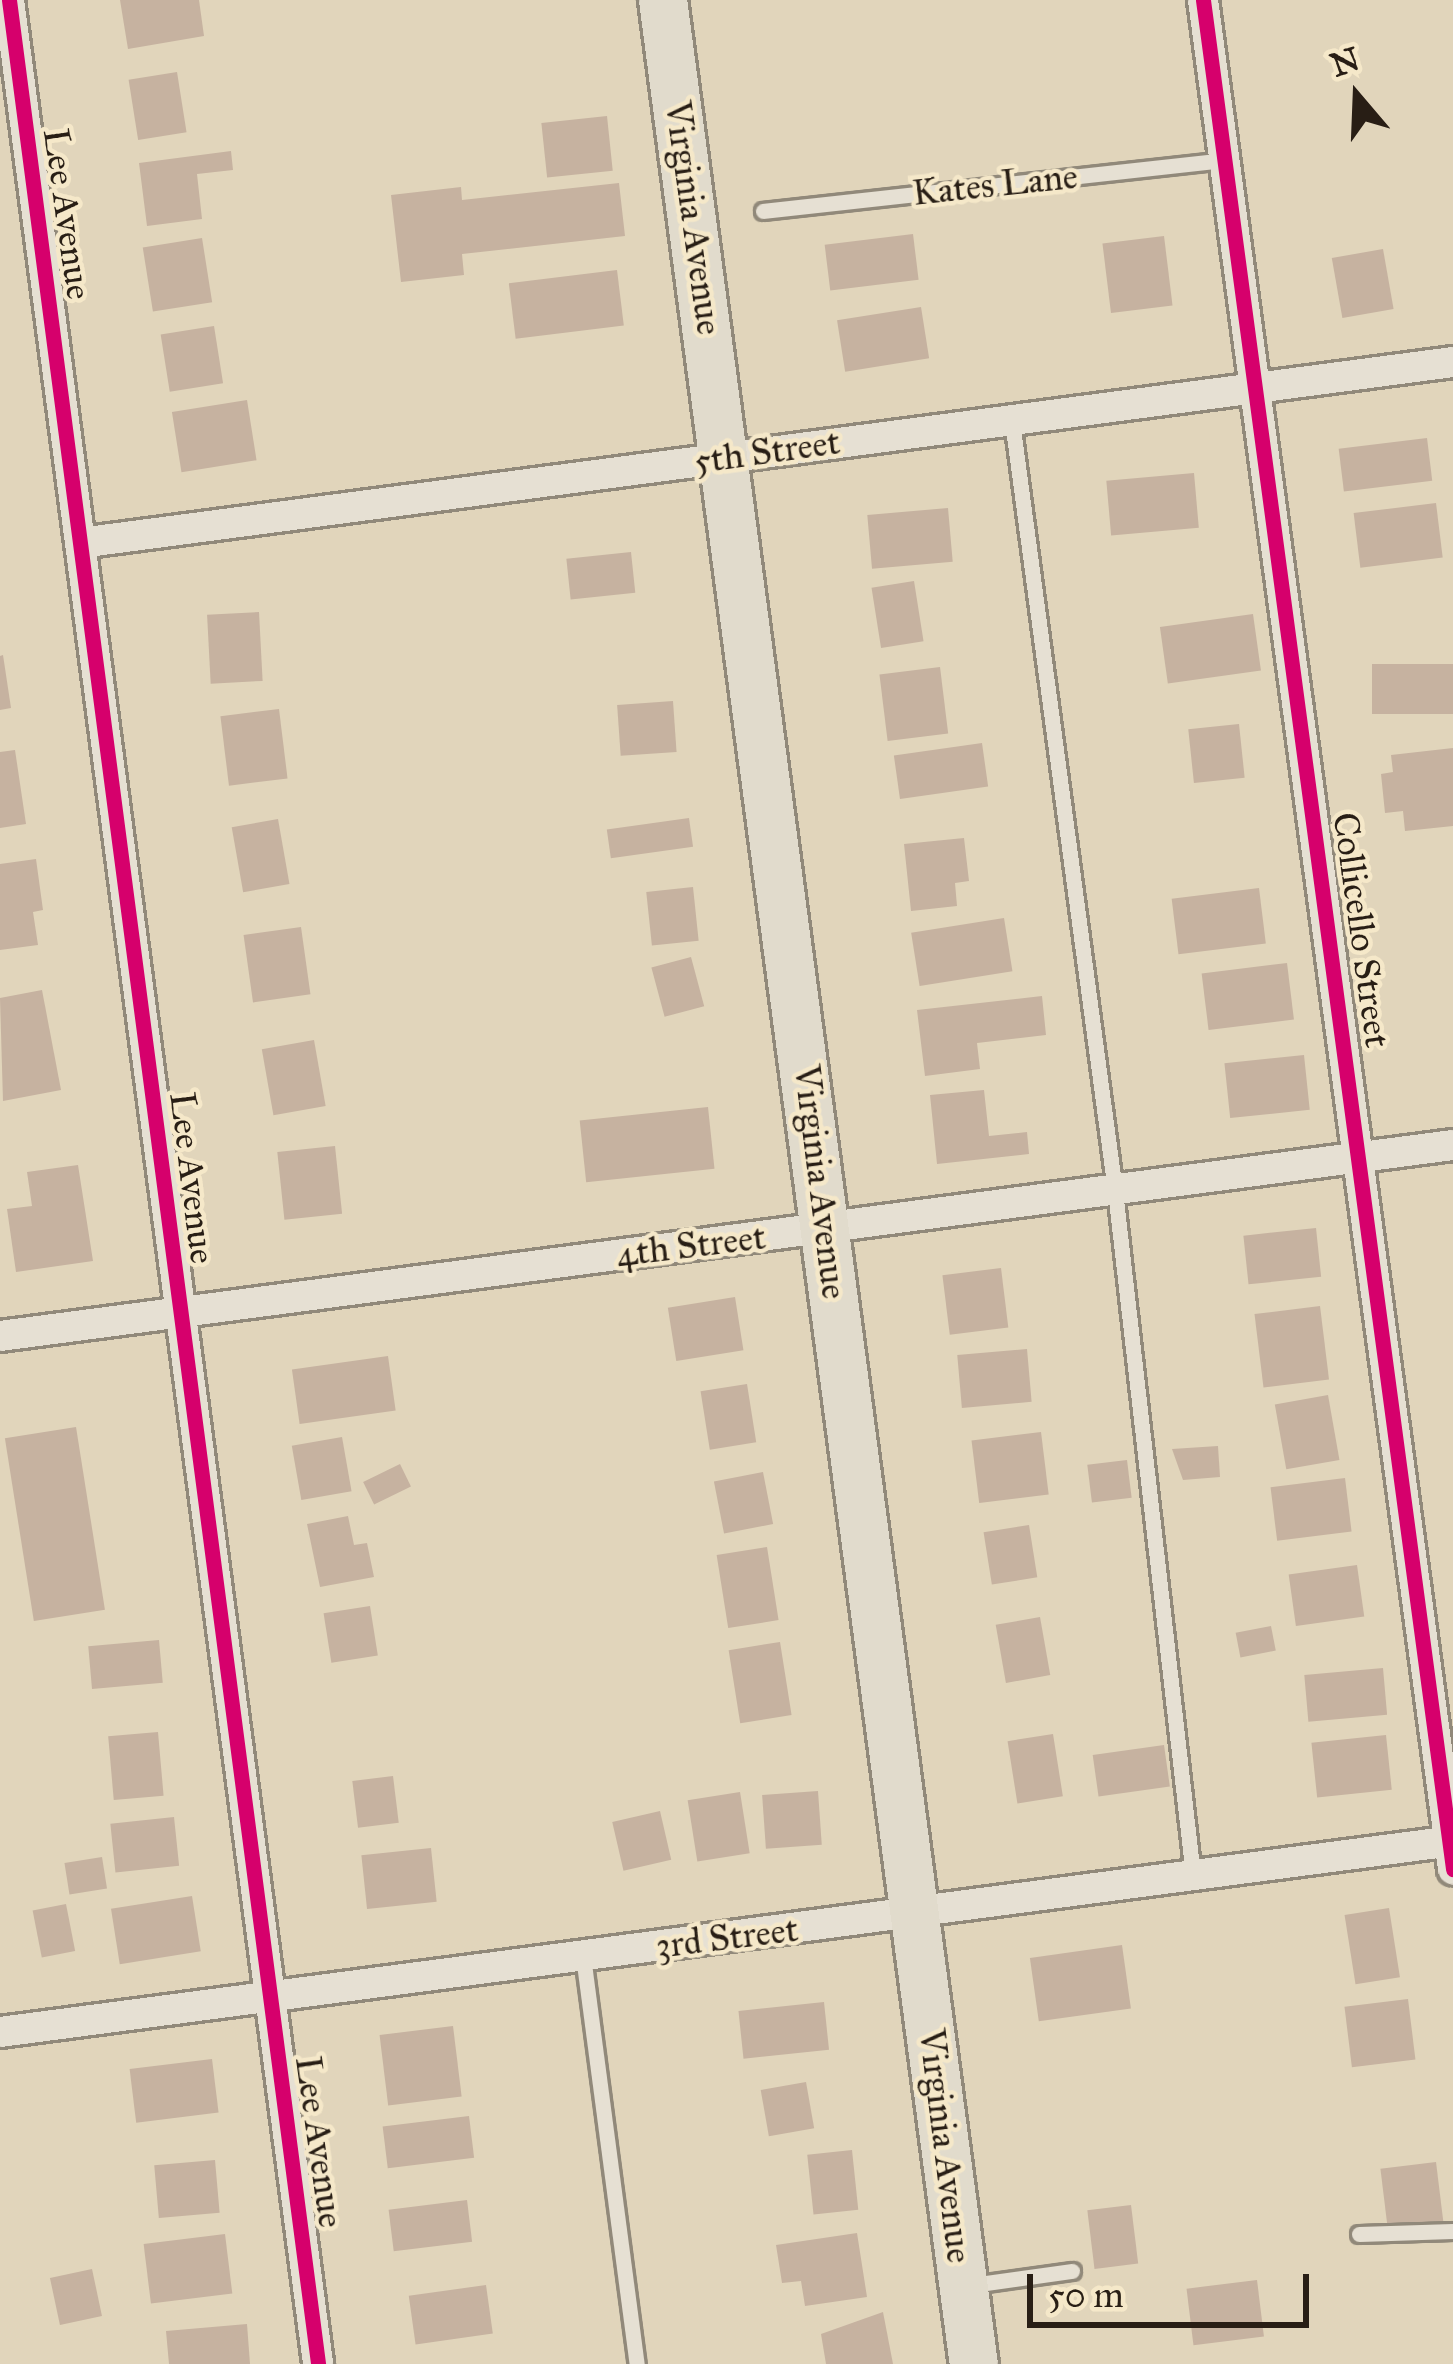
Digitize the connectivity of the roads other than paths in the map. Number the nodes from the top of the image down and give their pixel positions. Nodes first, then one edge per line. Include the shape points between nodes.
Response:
1 (9, 0) edge
2 (663, 0) edge
3 (1203, 0) edge
4 (1228, 160) junction
5 (763, 211) dead end
6 (1453, 362) edge
7 (1258, 389) junction
8 (1012, 421) junction
9 (725, 458) junction
10 (80, 543) junction
11 (1453, 1145) edge
12 (1361, 1159) junction
13 (1115, 1191) junction
14 (826, 1228) junction
15 (180, 1312) junction
16 (0, 1336) edge
17 (1452, 1850) edge
18 (1193, 1876) junction
19 (914, 1913) junction
20 (583, 1956) junction
21 (269, 1997) junction
22 (0, 2032) edge
23 (1453, 2231) edge
24 (1359, 2234) dead end
25 (1072, 2270) dead end
26 (963, 2286) junction
27 (318, 2364) edge
28 (638, 2364) edge
29 (974, 2364) edge

1 - 10 street, Lee Avenue
2 - 9 main road, Virginia Avenue
3 - 4 street, Collicello Street
4 - 5 lane, Kates Lane
4 - 7 street, Collicello Street
6 - 7 street, 5th Street
7 - 8 street, 5th Street
7 - 12 street, Collicello Street
8 - 9 street, 5th Street
8 - 13 lane
9 - 10 street, 5th Street
9 - 14 main road, Virginia Avenue
10 - 15 street, Lee Avenue
11 - 12 street, 4th Street
12 - 13 street, 4th Street
12 - 17 street, Collicello Street
13 - 14 street, 4th Street
13 - 18 lane
14 - 15 street, 4th Street
14 - 19 main road, Virginia Avenue
15 - 16 street, 4th Street
15 - 21 street, Lee Avenue
17 - 18 street, 3rd Street
18 - 19 street, 3rd Street
19 - 20 street, 3rd Street
19 - 26 main road, Virginia Avenue
20 - 21 street, 3rd Street
20 - 28 lane
21 - 22 street, 3rd Street
21 - 27 street, Lee Avenue
23 - 24 lane
25 - 26 lane
26 - 29 main road, Virginia Avenue

